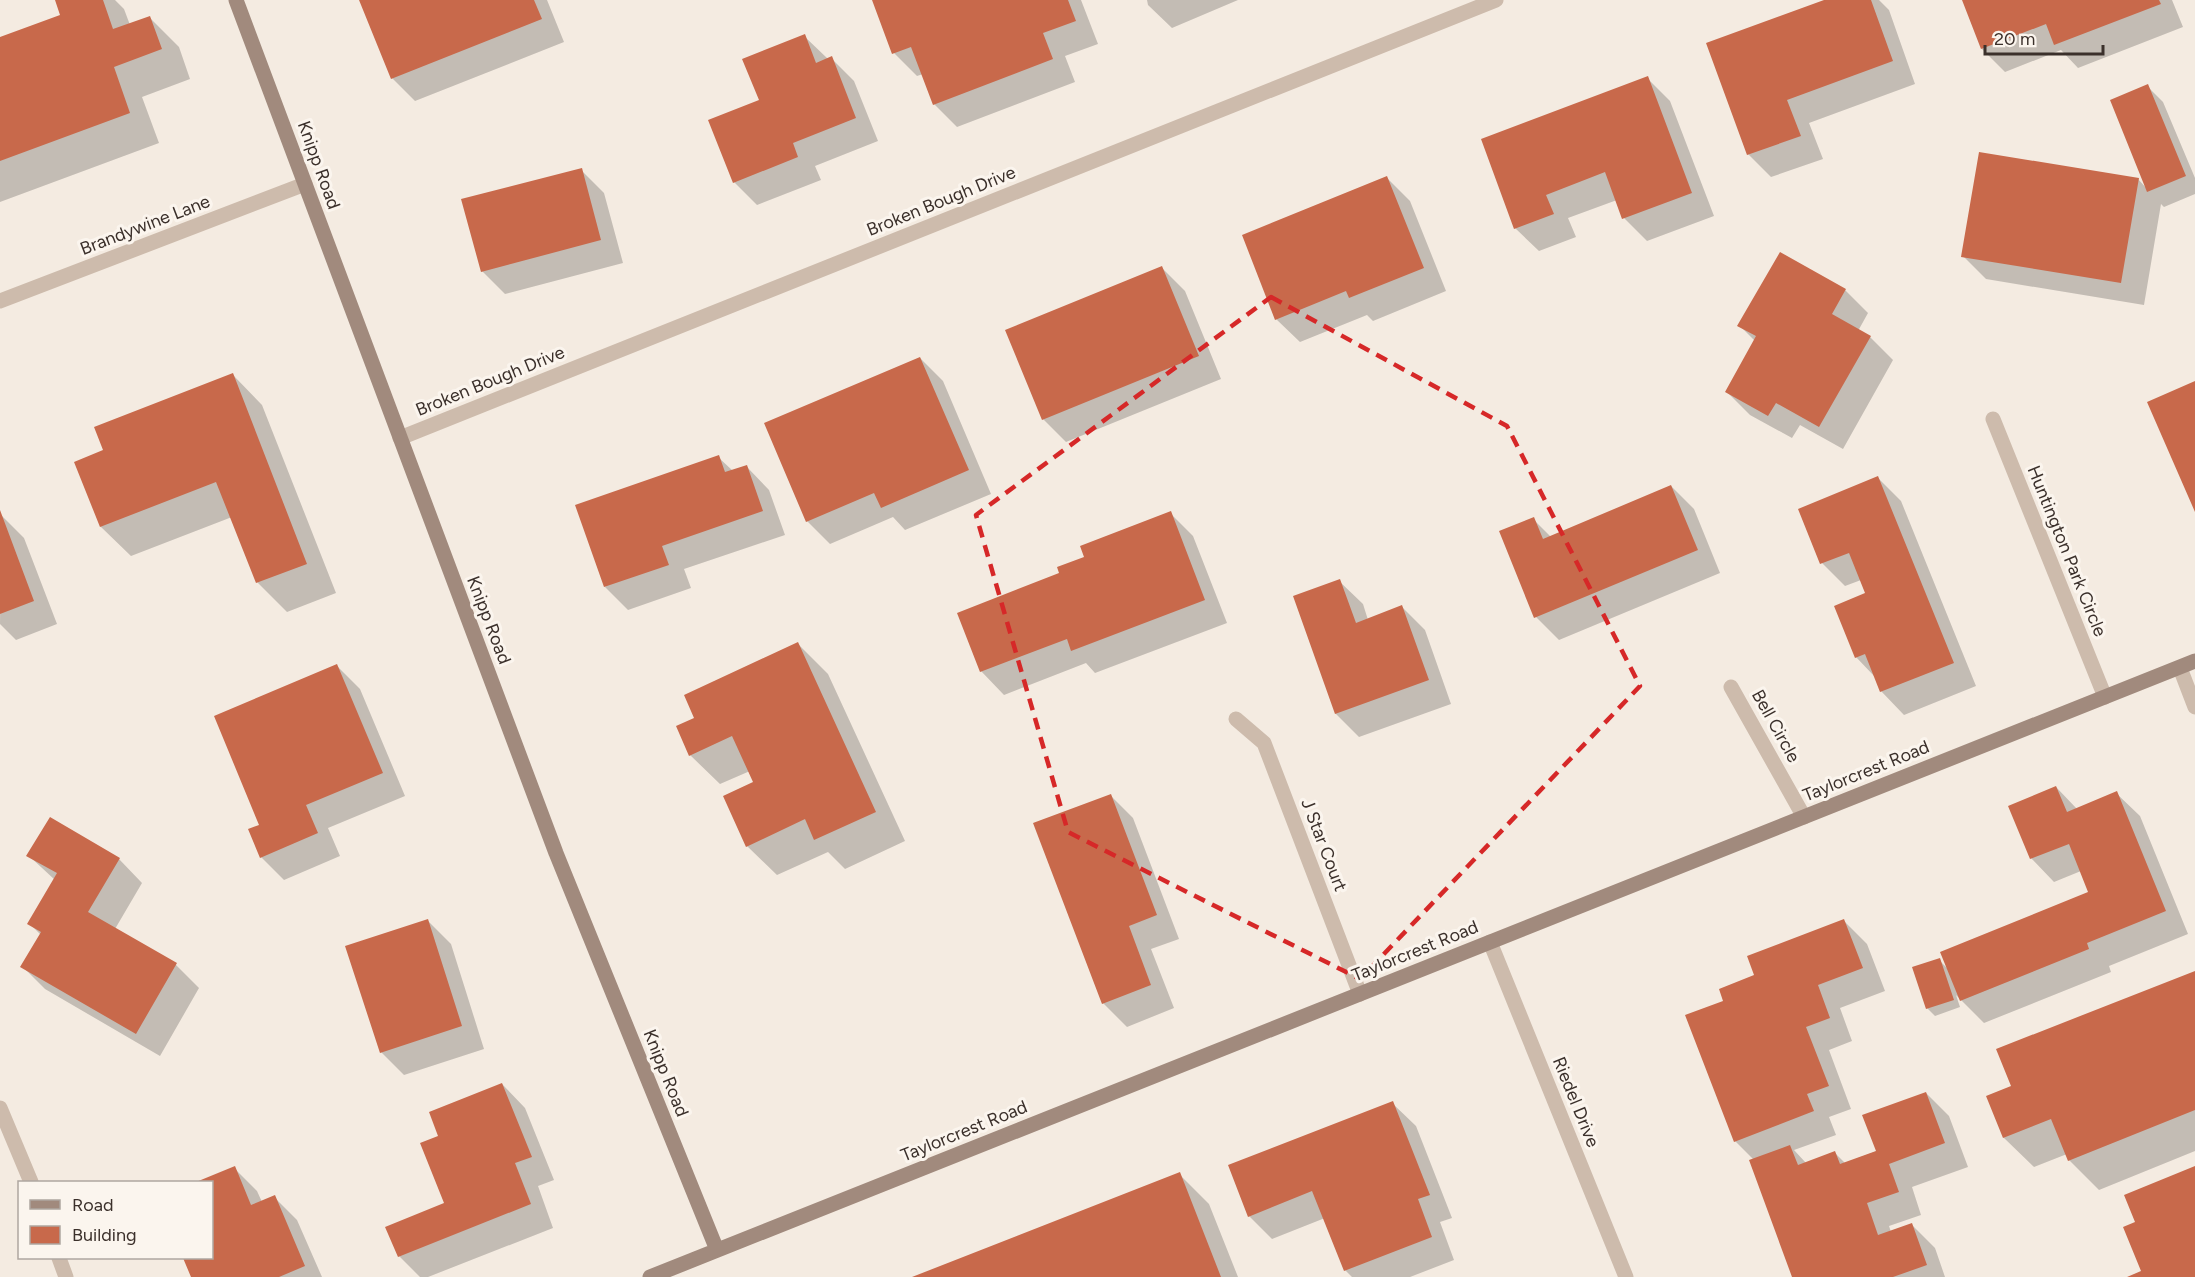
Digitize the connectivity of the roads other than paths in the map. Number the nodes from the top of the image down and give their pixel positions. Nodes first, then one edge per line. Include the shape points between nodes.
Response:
1 (236, 0) edge
2 (1496, 0) edge
3 (305, 184) junction
4 (0, 302) edge
5 (1993, 419) dead end
6 (400, 438) junction
7 (2195, 661) edge
8 (2180, 668) junction
9 (1731, 687) dead end
10 (2105, 697) junction
11 (2195, 706) edge
12 (1236, 719) dead end
13 (1804, 817) junction
14 (1490, 942) junction
15 (1360, 994) junction
16 (0, 1108) edge
17 (31, 1181) edge
18 (717, 1250) junction
19 (60, 1259) edge
20 (66, 1277) edge
21 (650, 1277) edge
22 (1626, 1277) edge

1 - 3 street, Knipp Road
2 - 6 street, Broken Bough Drive
3 - 4 street, Brandywine Lane
3 - 6 street, Knipp Road
5 - 10 street, Huntington Park Circle
6 - 18 street, Knipp Road via 556,853
7 - 8 street, Taylorcrest Road
8 - 10 street, Taylorcrest Road
8 - 11 street
9 - 13 street, Bell Circle
10 - 13 street, Taylorcrest Road
12 - 15 street, J Star Court via 1264,743
13 - 14 street, Taylorcrest Road
14 - 15 street, Taylorcrest Road
14 - 22 street, Riedel Drive
15 - 18 street, Taylorcrest Road
16 - 17 street
18 - 21 street, Taylorcrest Road
19 - 20 street

